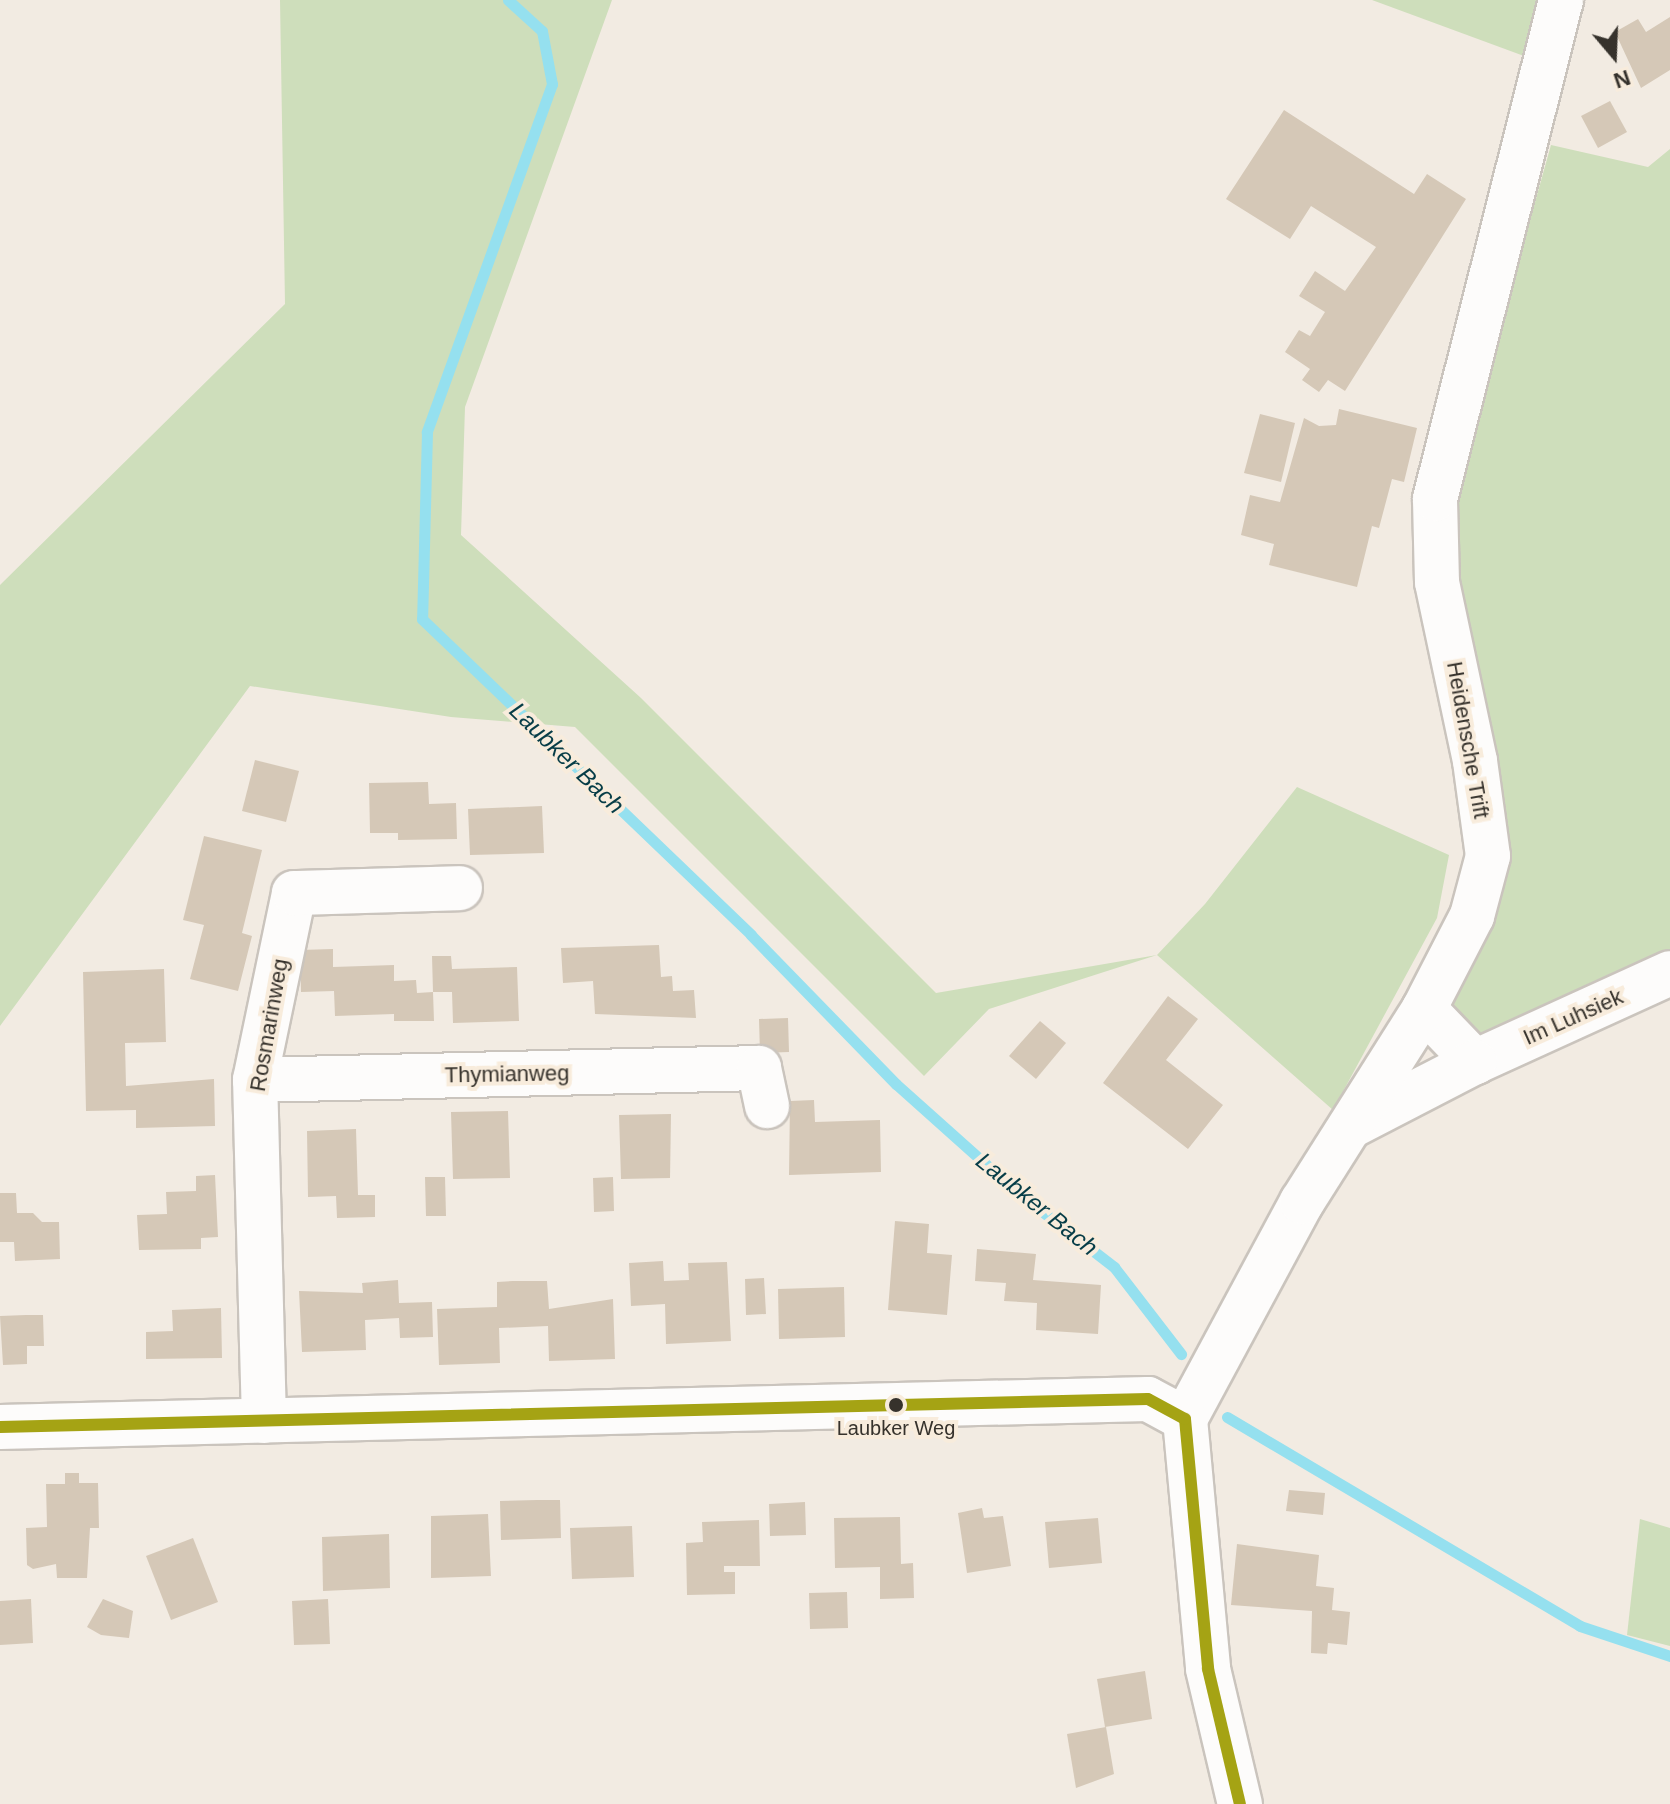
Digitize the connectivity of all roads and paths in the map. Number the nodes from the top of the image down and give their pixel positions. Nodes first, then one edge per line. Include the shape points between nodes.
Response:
1 (1561, 0) edge
2 (460, 888) dead end
3 (1670, 973) edge
4 (1424, 1009) junction
5 (1475, 1062) junction
6 (760, 1069) dead end
7 (255, 1080) junction
8 (1352, 1126) junction
9 (1185, 1419) junction
10 (264, 1421) junction
11 (0, 1427) edge
12 (1240, 1804) edge

1 - 4 street, Heidensche Trift via 1435,499 1437,582 1475,761 1488,856 1472,916
2 - 7 street, Rosmarinweg via 294,893
3 - 5 street, Im Luhsiek
4 - 5 street
4 - 8 street, Heidensche Trift
5 - 8 street, Im Luhsiek
6 - 7 street, Thymianweg
7 - 10 street, Rosmarinweg
8 - 9 street, Heidensche Trift via 1302,1202
9 - 10 street via 1148,1399
9 - 12 street via 1208,1669
10 - 11 street

